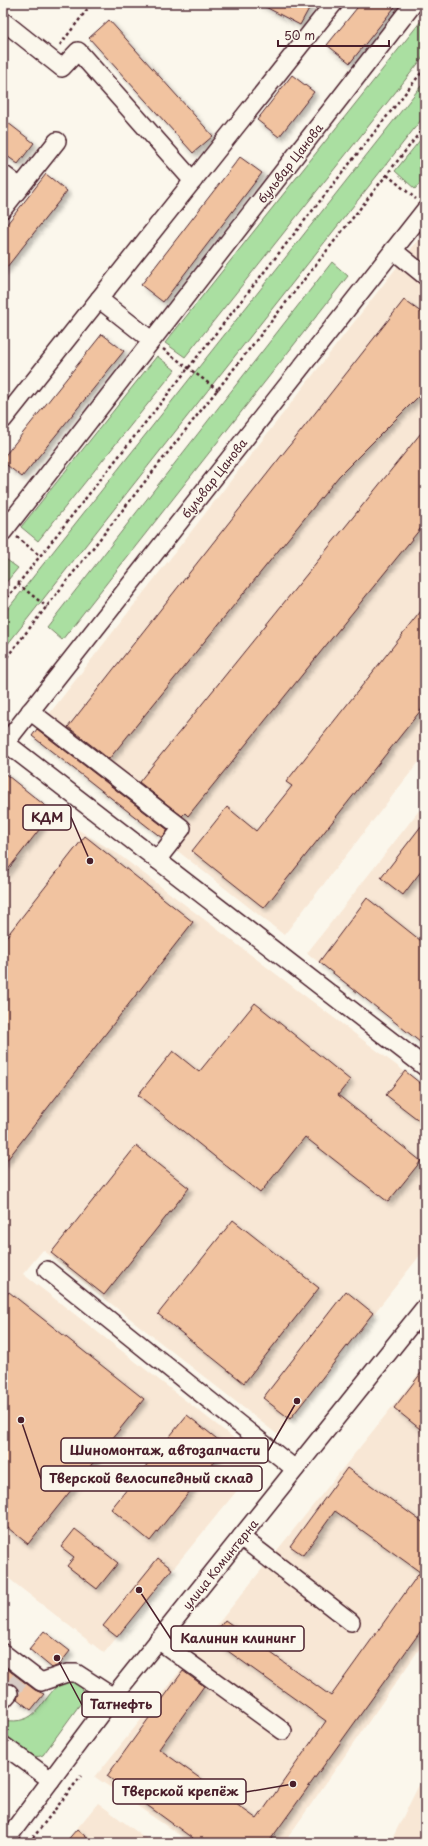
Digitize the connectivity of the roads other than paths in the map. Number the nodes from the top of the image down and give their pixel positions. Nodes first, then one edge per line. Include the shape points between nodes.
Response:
1 (334, 3) edge
2 (414, 3) edge
3 (3, 21) edge
4 (57, 141) dead end
5 (3, 174) edge
6 (193, 181) junction
7 (20, 188) junction
8 (3, 209) edge
9 (422, 213) edge
10 (393, 250) junction
11 (425, 276) edge
12 (99, 299) junction
13 (152, 340) junction
14 (9, 401) edge
15 (3, 420) edge
16 (4, 530) edge
17 (30, 711) junction
18 (4, 744) edge
19 (157, 860) junction
20 (425, 1067) edge
21 (47, 1270) dead end
22 (425, 1307) edge
23 (296, 1469) junction
24 (242, 1537) junction
25 (351, 1622) dead end
26 (158, 1640) junction
27 (3, 1653) edge
28 (113, 1697) junction
29 (282, 1731) dead end
30 (3, 1745) edge
31 (51, 1780) junction
32 (4, 1843) edge

1 - 6 street
2 - 13 street, бульвар Цанова
3 - 6 street via 62,68 78,51
4 - 7 street
5 - 7 street
6 - 12 street
7 - 8 street
9 - 10 street, бульвар Цанова
10 - 11 street
10 - 17 street, бульвар Цанова
12 - 13 street
12 - 14 street
13 - 16 street, бульвар Цанова
14 - 15 street
17 - 18 street, бульвар Цанова
17 - 19 street via 182,828
18 - 19 street
19 - 20 street
21 - 23 street
22 - 23 street, улица Коминтерна
23 - 24 street, улица Коминтерна
24 - 25 street
24 - 26 street, улица Коминтерна
26 - 28 street, улица Коминтерна
26 - 29 street
27 - 28 street via 25,1674 41,1682 76,1672
28 - 31 street, улица Коминтерна
30 - 31 street
31 - 32 street, улица Коминтерна

